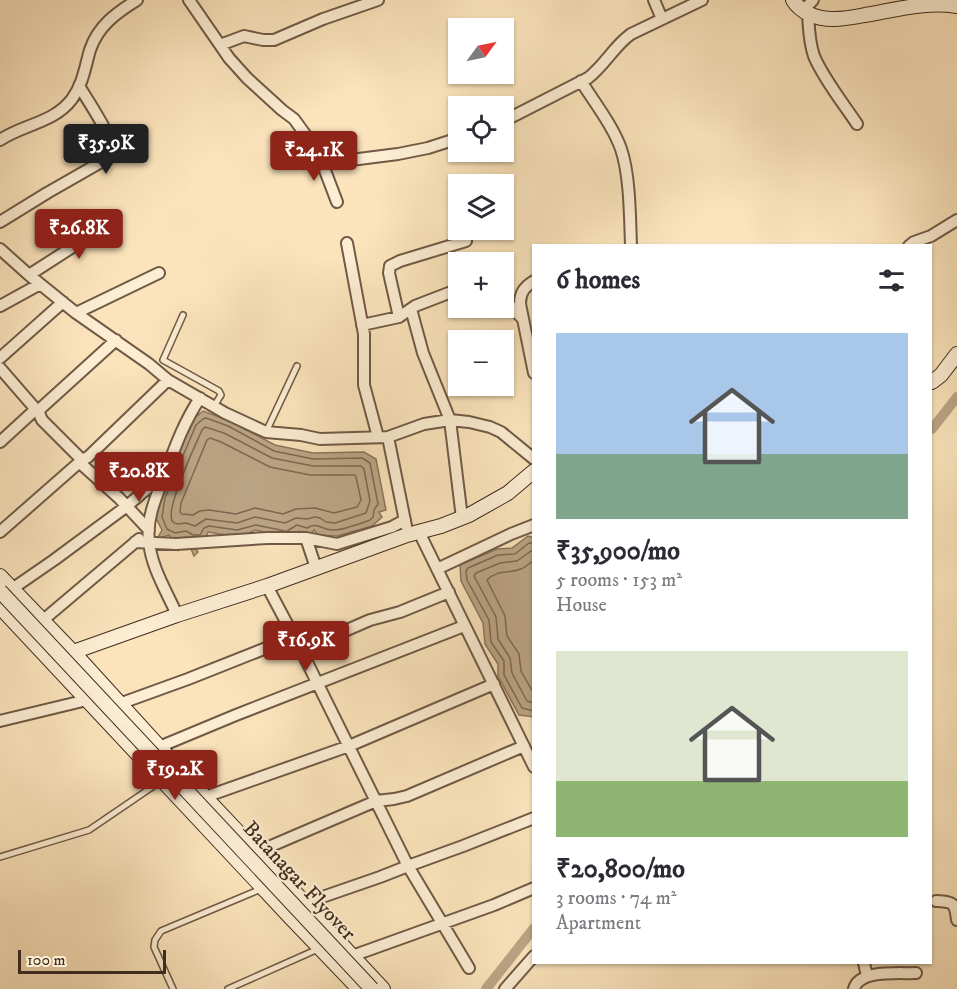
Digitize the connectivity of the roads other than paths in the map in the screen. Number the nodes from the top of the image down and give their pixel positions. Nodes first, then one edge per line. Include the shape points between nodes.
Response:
1 (136, 0) edge
2 (189, 0) edge
3 (378, 0) edge
4 (654, 0) edge
5 (702, 0) edge
6 (793, 0) edge
7 (813, 0) edge
8 (957, 6) edge
9 (806, 13) junction
10 (662, 19) junction
11 (220, 45) junction
12 (581, 81) junction
13 (79, 86) junction
14 (514, 116) edge
15 (857, 124) dead end
16 (0, 140) edge
17 (448, 142) edge
18 (318, 152) junction
19 (337, 202) dead end
20 (957, 220) edge
21 (113, 221) dead end
22 (0, 222) edge
23 (466, 241) dead end
24 (347, 243) dead end
25 (631, 244) edge
26 (912, 244) edge
27 (0, 249) edge
28 (159, 273) dead end
29 (29, 275) junction
30 (532, 283) edge
31 (40, 284) junction
32 (448, 293) edge
33 (63, 302) junction
34 (0, 306) edge
35 (411, 309) junction
36 (514, 309) edge
37 (76, 313) junction
38 (183, 315) dead end
39 (399, 317) junction
40 (523, 318) junction
41 (362, 325) junction
42 (116, 340) junction
43 (957, 354) edge
44 (0, 358) edge
45 (163, 360) junction
46 (532, 363) edge
47 (297, 366) dead end
48 (0, 368) edge
49 (157, 370) junction
50 (168, 380) junction
51 (932, 382) edge
52 (200, 398) junction
53 (214, 406) junction
54 (37, 411) junction
55 (450, 420) junction
56 (266, 432) junction
57 (383, 437) junction
58 (0, 441) edge
59 (532, 457) edge
60 (81, 461) junction
61 (166, 472) junction
62 (532, 473) edge
63 (127, 506) junction
64 (462, 518) junction
65 (405, 520) junction
66 (532, 526) edge
67 (0, 532) edge
68 (413, 534) junction
69 (148, 535) junction
70 (306, 538) junction
71 (316, 568) junction
72 (437, 569) junction
73 (0, 576) edge
74 (267, 586) junction
75 (6, 590) edge
76 (449, 592) junction
77 (0, 607) edge
78 (177, 615) junction
79 (42, 621) junction
80 (464, 626) junction
81 (294, 637) junction
82 (301, 650) junction
83 (73, 652) junction
84 (56, 667) junction
85 (102, 684) junction
86 (316, 684) junction
87 (494, 684) junction
88 (87, 700) junction
89 (119, 704) junction
90 (0, 721) edge
91 (532, 738) edge
92 (524, 744) junction
93 (348, 746) junction
94 (159, 747) junction
95 (532, 762) edge
96 (162, 780) junction
97 (205, 797) junction
98 (376, 801) junction
99 (532, 819) edge
100 (257, 852) junction
101 (0, 857) edge
102 (408, 866) junction
103 (262, 888) junction
104 (532, 889) edge
105 (936, 901) dead end
106 (305, 903) junction
107 (957, 920) edge
108 (442, 924) junction
109 (319, 948) junction
110 (352, 956) junction
111 (532, 958) edge
112 (864, 964) edge
113 (469, 968) dead end
114 (916, 973) dead end
115 (867, 976) junction
116 (172, 989) edge
117 (228, 989) edge
118 (359, 989) edge
119 (372, 989) edge
120 (383, 989) edge
121 (506, 989) edge
122 (854, 989) edge

1 - 13 street via 100,28
2 - 11 street
3 - 11 street via 274,40 244,36
4 - 10 street
5 - 10 street
6 - 9 street
7 - 9 street
8 - 9 street via 921,5 831,19
9 - 15 street via 814,56
10 - 12 street via 631,33 597,71
11 - 18 street via 247,78 294,119
12 - 14 street
12 - 25 street via 621,149
13 - 16 street via 68,104 52,117
13 - 22 street via 113,147 110,157
17 - 18 street via 398,154 343,161 330,160
18 - 19 street
20 - 26 street
21 - 29 street
23 - 39 street via 390,266
24 - 41 street
27 - 29 street
28 - 37 street
29 - 31 street
30 - 40 street via 520,295
31 - 33 street
31 - 34 street
32 - 35 street
33 - 37 street
33 - 44 street
35 - 39 street
35 - 55 street via 423,353
36 - 40 street
37 - 42 street
38 - 45 lane
39 - 41 street
40 - 46 street
41 - 57 street via 364,385
42 - 49 street
42 - 54 street
43 - 51 street
45 - 49 lane
45 - 53 lane via 219,391 221,395
47 - 56 lane
48 - 54 street
49 - 50 street
50 - 52 street
50 - 60 street
52 - 53 street
52 - 61 street via 182,429
53 - 56 street
54 - 58 street
54 - 60 street
55 - 57 street
55 - 59 street via 501,432
55 - 64 street
56 - 57 street via 320,439
57 - 65 street
60 - 63 street
60 - 67 street
61 - 63 street
61 - 69 street via 153,505
62 - 64 street via 487,506
63 - 69 street
63 - 75 street
64 - 68 street
65 - 68 street
65 - 70 street via 336,544
66 - 72 street
68 - 71 street
68 - 72 street
69 - 70 street via 176,544
69 - 78 street via 152,557
69 - 79 street
70 - 71 street
71 - 74 street
72 - 76 street
73 - 75 street
74 - 78 street
74 - 81 street
75 - 79 street
75 - 119 street, Batanagar Flyover, bridge
76 - 80 street
76 - 82 street
77 - 84 street
78 - 83 street
79 - 83 street
80 - 86 street
80 - 87 street
81 - 82 street
81 - 89 street
82 - 86 street
83 - 84 street
83 - 85 street
84 - 88 street
85 - 88 street
85 - 89 street
86 - 93 street
86 - 94 street
87 - 92 street
87 - 93 street
88 - 90 street
88 - 96 street
89 - 94 street
91 - 92 street
92 - 95 street
92 - 98 street via 408,795
93 - 97 street
93 - 98 street
94 - 97 street
96 - 101 lane via 89,830
96 - 103 street
97 - 100 street
98 - 100 street
98 - 102 street
99 - 102 street
100 - 106 street
102 - 106 street
102 - 108 street
103 - 109 street
103 - 116 lane via 161,932 154,947
104 - 108 street
105 - 107 street via 954,904
106 - 110 street
108 - 110 street
108 - 113 street
109 - 117 lane
109 - 118 street
110 - 120 street
111 - 121 street
112 - 115 street
114 - 115 street
115 - 122 street

